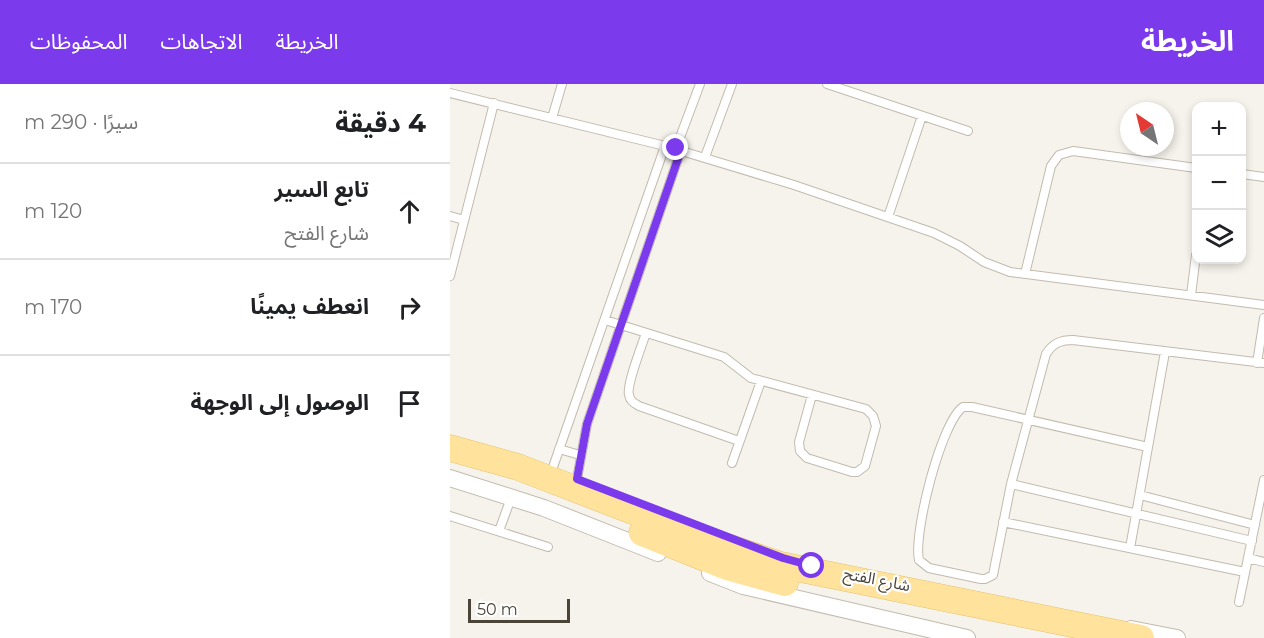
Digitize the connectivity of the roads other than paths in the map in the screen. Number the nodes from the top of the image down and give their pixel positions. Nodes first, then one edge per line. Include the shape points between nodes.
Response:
1 (562, 84) edge
2 (700, 84) edge
3 (732, 84) edge
4 (827, 84) edge
5 (450, 93) edge
6 (494, 104) junction
7 (922, 116) junction
8 (552, 118) junction
9 (968, 131) dead end
10 (665, 146) junction
11 (678, 149) junction
12 (705, 157) junction
13 (1192, 167) edge
14 (1246, 175) edge
15 (1264, 177) edge
16 (450, 216) edge
17 (888, 217) junction
18 (464, 220) junction
19 (1196, 264) edge
20 (1024, 274) junction
21 (450, 276) edge
22 (1191, 296) junction
23 (1264, 305) edge
24 (1264, 318) edge
25 (605, 320) junction
26 (621, 325) junction
27 (646, 333) junction
28 (1165, 352) junction
29 (1260, 363) edge
30 (761, 381) junction
31 (812, 395) junction
32 (1029, 419) junction
33 (739, 441) junction
34 (450, 442) edge
35 (450, 447) edge
36 (1148, 447) junction
37 (560, 449) junction
38 (580, 455) junction
39 (732, 463) dead end
40 (450, 464) edge
41 (552, 470) junction
42 (450, 478) edge
43 (577, 479) junction
44 (1264, 480) edge
45 (1011, 483) junction
46 (1140, 495) junction
47 (511, 498) junction
48 (1136, 514) junction
49 (450, 516) edge
50 (1003, 522) junction
51 (1255, 525) junction
52 (499, 531) junction
53 (1252, 541) junction
54 (548, 546) dead end
55 (1130, 548) junction
56 (1248, 558) junction
57 (1264, 562) edge
58 (1245, 572) junction
59 (1239, 602) dead end
60 (967, 638) edge
61 (1056, 638) edge
62 (1141, 638) edge
63 (1177, 638) edge

1 - 8 lane
2 - 11 lane
3 - 12 lane
4 - 7 lane
5 - 6 lane
6 - 8 lane
6 - 18 lane
7 - 9 lane
7 - 17 lane
8 - 10 lane
10 - 11 lane
10 - 25 lane
11 - 12 lane
11 - 26 lane
12 - 17 lane
13 - 20 lane via 1073,151 1059,155 1052,166
14 - 15 lane
16 - 18 lane
17 - 20 lane via 949,240 996,268
18 - 21 lane
19 - 22 lane
20 - 22 lane
22 - 23 lane
24 - 29 lane
25 - 26 lane
25 - 37 lane
26 - 27 lane
26 - 38 lane
27 - 30 lane via 724,357 746,375
27 - 33 lane via 629,386 631,400
28 - 29 lane
28 - 32 lane via 1073,340 1058,342 1046,354
28 - 36 lane
30 - 31 lane
30 - 33 lane
31 - 31 lane via 866,409 873,416 876,426 861,470 852,472 807,458 800,452 799,442
32 - 36 lane
32 - 45 lane
32 - 50 lane via 967,406 958,410 929,483 919,560 929,568 989,578
33 - 39 lane
34 - 41 street, شارع الفتح
35 - 62 main road via 518,467 781,565
36 - 46 lane
37 - 38 lane
37 - 41 lane
38 - 43 lane
40 - 61 main road via 518,483 764,578
41 - 43 street, شارع الفتح
42 - 47 street
43 - 63 street, شارع الفتح via 812,566
44 - 51 lane
45 - 48 lane
45 - 50 lane
46 - 48 lane
46 - 51 lane
47 - 52 lane
47 - 60 street via 743,586
48 - 53 lane
48 - 55 lane
49 - 52 lane
50 - 55 lane
51 - 53 lane
52 - 54 lane
53 - 56 lane
55 - 58 lane
56 - 57 lane
56 - 58 lane
58 - 59 lane

